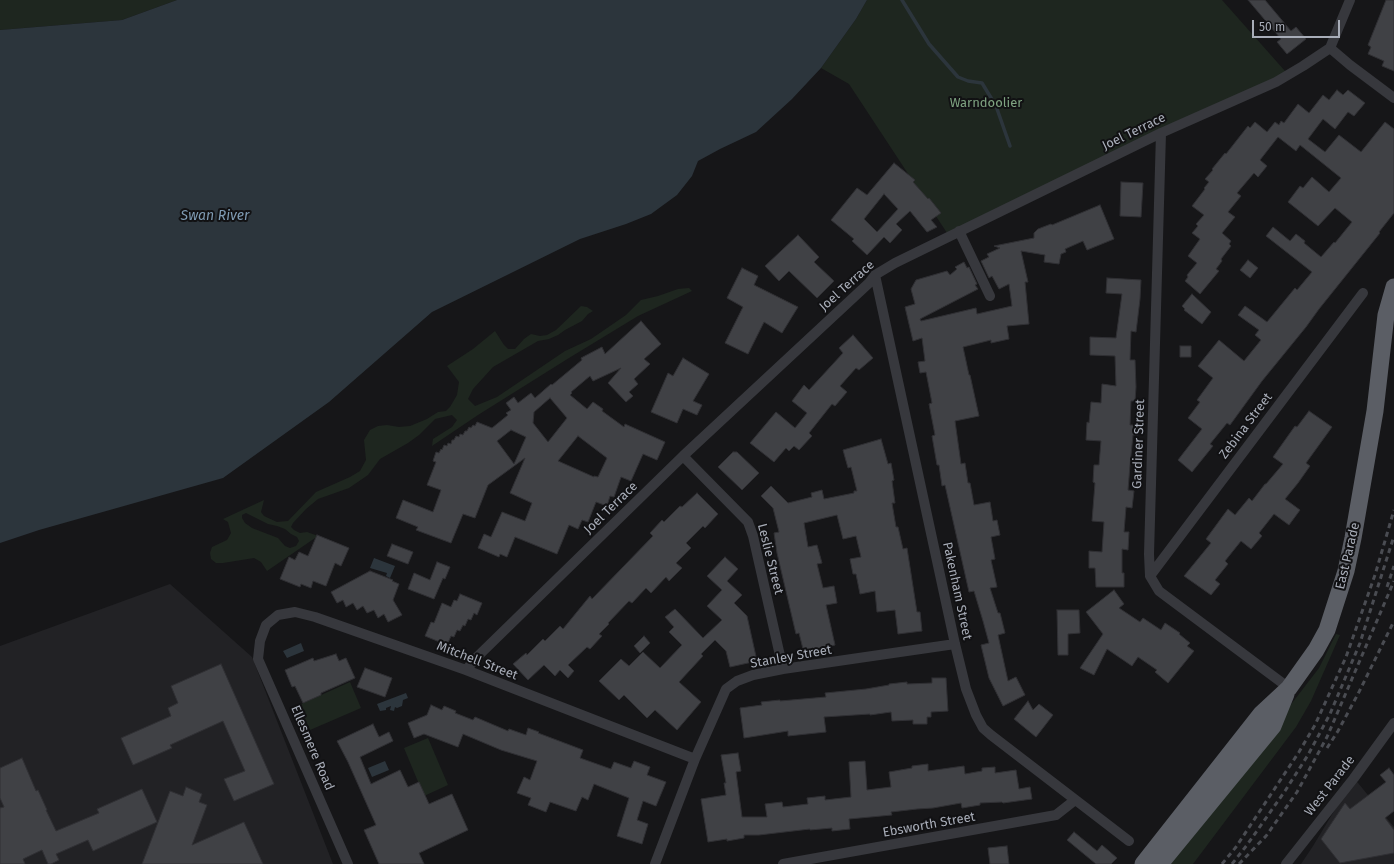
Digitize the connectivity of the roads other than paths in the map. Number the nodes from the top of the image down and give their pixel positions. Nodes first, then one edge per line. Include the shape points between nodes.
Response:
1 (1350, 0) edge
2 (1330, 48) junction
3 (1394, 98) edge
4 (1161, 133) junction
5 (960, 231) junction
6 (875, 275) junction
7 (1394, 287) edge
8 (1363, 293) dead end
9 (990, 296) dead end
10 (1394, 345) edge
11 (1375, 411) junction
12 (684, 456) junction
13 (1150, 576) junction
14 (260, 641) joint
15 (955, 644) junction
16 (783, 669) junction
17 (466, 670) junction
18 (1289, 688) junction
19 (1394, 723) edge
20 (695, 759) junction
21 (1075, 800) junction
22 (1129, 841) dead end
23 (348, 864) edge
24 (655, 864) edge
25 (783, 864) edge
26 (1143, 864) edge
27 (1160, 864) edge
28 (1286, 864) edge

1 - 2 street
2 - 3 street
2 - 4 street, Joel Terrace via 1276,82
4 - 5 street, Joel Terrace
4 - 13 street, Gardiner Street
5 - 6 street, Joel Terrace
5 - 9 street
6 - 12 street, Joel Terrace
6 - 15 street, Pakenham Street
7 - 11 highway, East Parade via 1386,315
8 - 13 street, Zebina Street
10 - 11 highway, East Parade
11 - 18 highway, East Parade via 1353,538 1333,615 1316,650
12 - 16 street, Leslie Street via 748,522
12 - 17 street, Joel Terrace
13 - 18 street, Gardiner Street via 1159,592
14 - 17 street, Mitchell Street via 266,625 278,614 294,612 316,617
14 - 23 street, Ellesmere Road via 258,658
15 - 16 street, Stanley Street
15 - 21 street, Pakenham Street via 967,690 983,728
16 - 20 street, Stanley Street via 737,681 726,689
17 - 20 street, Mitchell Street
18 - 26 highway, East Parade via 1261,714
18 - 27 highway, East Parade via 1273,726
19 - 28 street, West Parade
20 - 24 street, Stanley Street
21 - 22 street, Pakenham Street
21 - 25 street, Ebsworth Street via 1056,815

